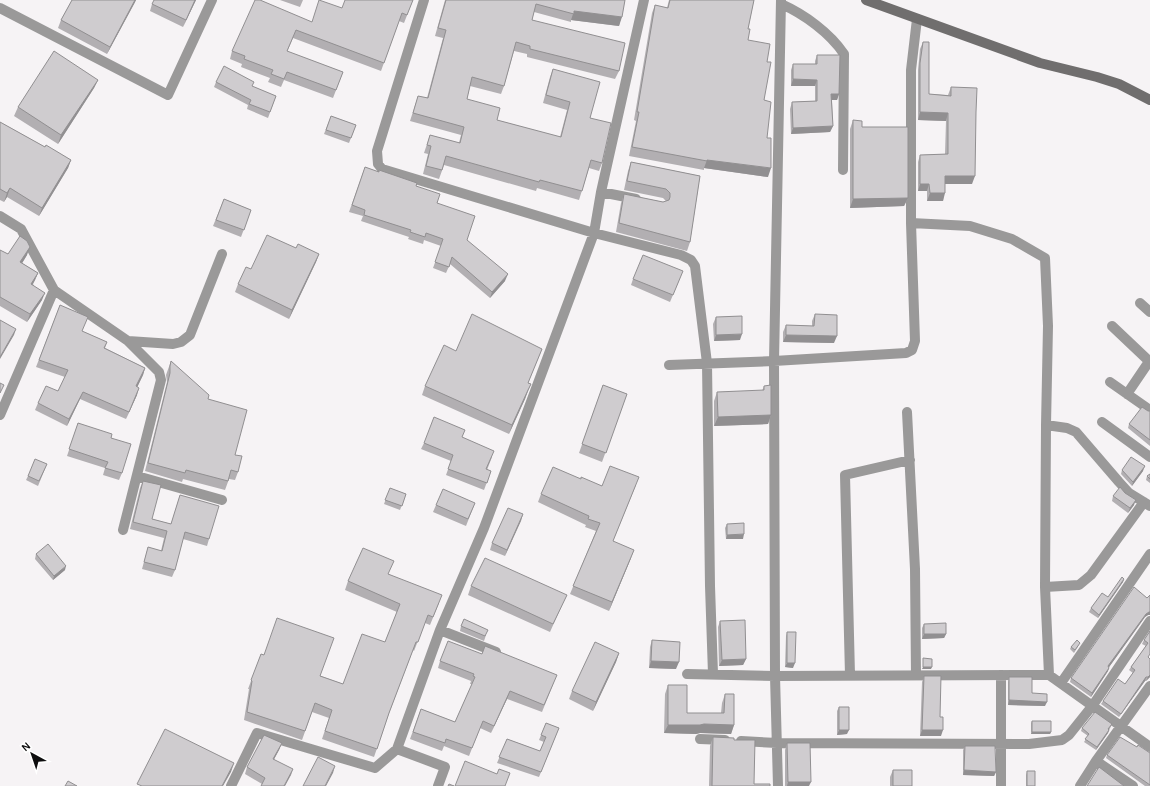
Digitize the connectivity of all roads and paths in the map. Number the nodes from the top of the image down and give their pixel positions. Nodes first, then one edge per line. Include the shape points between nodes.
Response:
1 (212, 0) edge
2 (424, 0) edge
3 (644, 0) edge
4 (866, 0) edge
5 (781, 2) edge
6 (0, 8) edge
7 (917, 19) junction
8 (1150, 100) edge
9 (843, 170) dead end
10 (601, 192) junction
11 (646, 201) edge
12 (0, 216) edge
13 (911, 223) junction
14 (594, 233) junction
15 (222, 254) dead end
16 (54, 290) junction
17 (1140, 303) dead end
18 (1150, 312) edge
19 (1112, 326) dead end
20 (128, 341) junction
21 (774, 361) junction
22 (1150, 361) edge
23 (707, 364) junction
24 (669, 365) dead end
25 (1110, 382) dead end
26 (1127, 394) junction
27 (1150, 410) edge
28 (907, 412) dead end
29 (0, 416) edge
30 (1102, 422) dead end
31 (1046, 425) junction
32 (1150, 457) edge
33 (910, 460) junction
34 (137, 476) junction
35 (222, 500) dead end
36 (1147, 504) edge
37 (123, 530) dead end
38 (1150, 554) edge
39 (1045, 587) junction
40 (1150, 621) edge
41 (440, 630) junction
42 (503, 655) edge
43 (687, 674) dead end
44 (713, 674) junction
45 (850, 675) junction
46 (916, 675) junction
47 (1001, 675) junction
48 (1049, 675) junction
49 (775, 676) junction
50 (1061, 683) junction
51 (1150, 686) edge
52 (1093, 705) junction
53 (1121, 725) junction
54 (700, 739) dead end
55 (777, 743) junction
56 (1000, 744) junction
57 (1150, 747) edge
58 (397, 749) junction
59 (1096, 761) junction
60 (1130, 785) edge
61 (231, 786) edge
62 (438, 786) edge
63 (778, 786) edge
64 (1001, 786) edge
65 (1080, 786) edge

1 - 6 street via 168,95
2 - 14 street via 377,151 378,164 382,169
3 - 10 street
4 - 7 street
5 - 9 street via 814,25 844,54
5 - 21 street
7 - 8 street via 1040,63 1119,84
7 - 13 street via 911,70
10 - 11 street
10 - 14 street
12 - 16 street via 21,229
13 - 21 street via 915,341 912,350
13 - 31 street via 970,226 1012,239 1045,258 1048,326
14 - 23 street via 681,255 691,260 695,266
14 - 41 street via 484,528
15 - 20 street via 190,335 173,344
16 - 20 street
16 - 29 street
17 - 18 street
19 - 22 street
20 - 34 street via 159,372 161,380
21 - 23 street
21 - 49 street
22 - 26 street
23 - 24 street
23 - 44 street
25 - 26 street
26 - 27 street
28 - 33 street
30 - 32 street
31 - 36 street via 1076,432 1129,493
31 - 39 street
33 - 45 street via 845,475
33 - 46 street
34 - 35 street
34 - 37 street
36 - 39 street via 1091,576 1079,585
38 - 50 street
39 - 48 street
40 - 52 street
41 - 42 street
41 - 58 street
43 - 44 street
44 - 49 street
45 - 46 street
45 - 49 street
46 - 47 street
47 - 48 street
47 - 56 street
48 - 50 street
49 - 55 street
50 - 52 street
51 - 53 street
52 - 53 street
52 - 56 street via 1062,740
53 - 57 street
53 - 59 street
54 - 55 street
55 - 56 street
55 - 63 street
56 - 64 street
58 - 61 street via 374,768 257,733
58 - 62 street via 445,767
59 - 60 street
59 - 65 street

